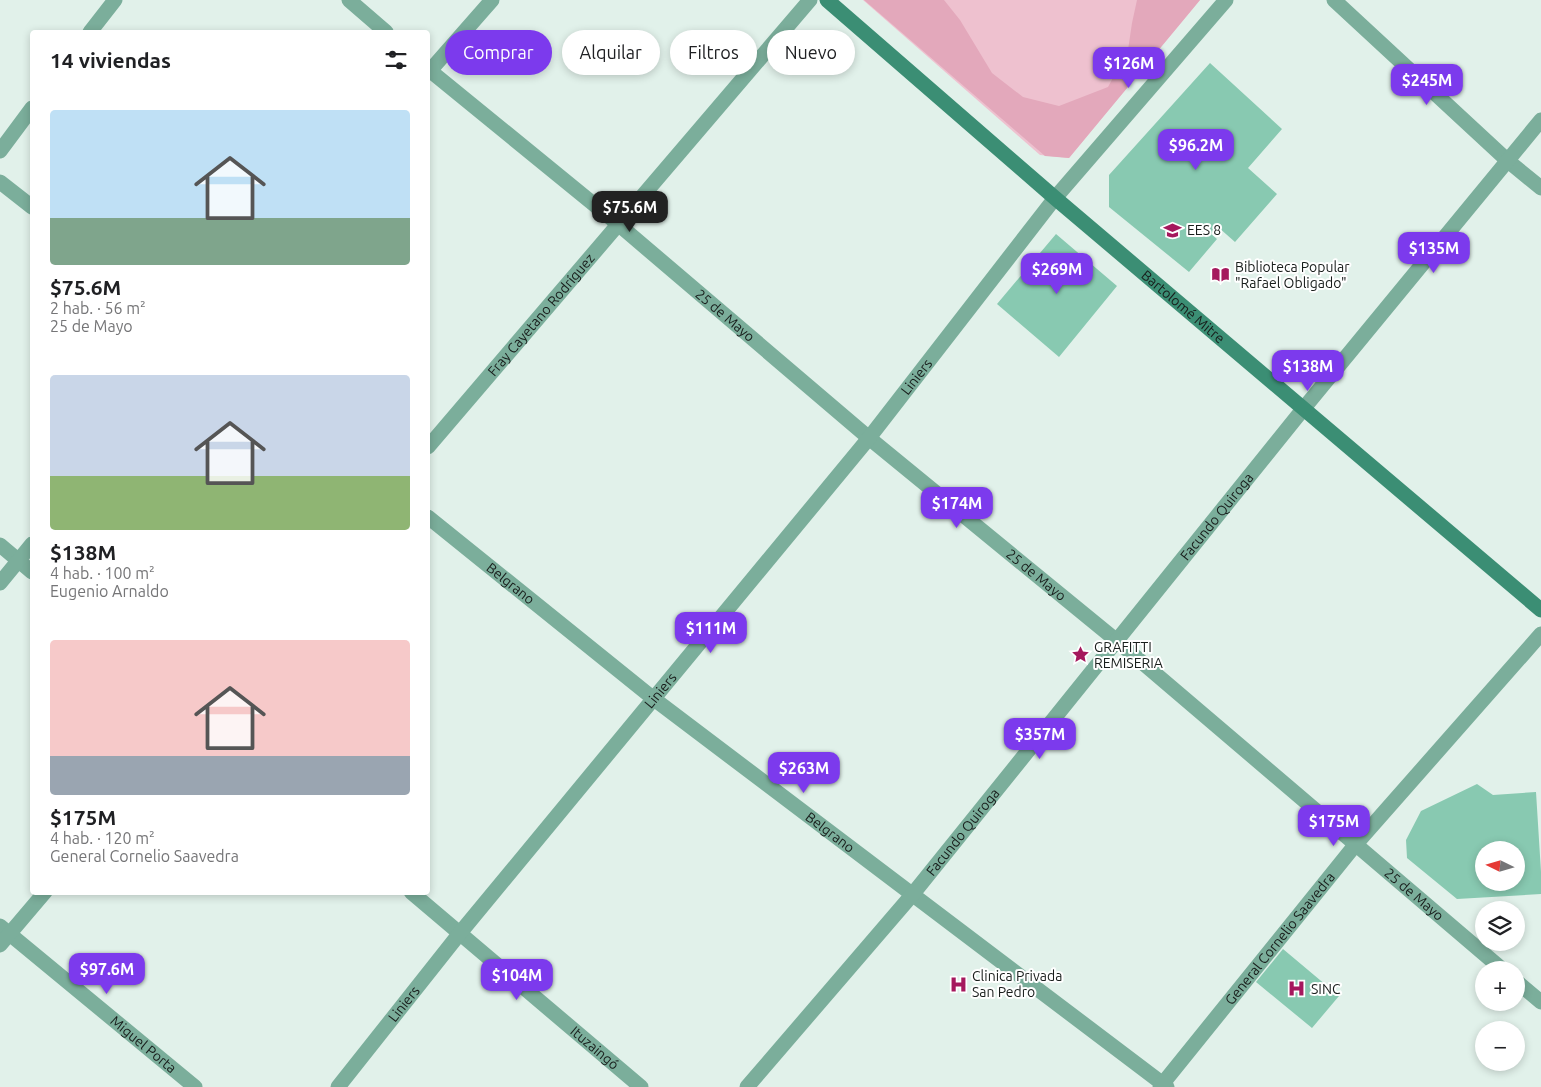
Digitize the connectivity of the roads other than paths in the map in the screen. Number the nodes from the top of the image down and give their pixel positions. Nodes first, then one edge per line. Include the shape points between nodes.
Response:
1 (114, 0) edge
2 (349, 0) edge
3 (492, 0) edge
4 (810, 0) edge
5 (827, 0) edge
6 (1226, 0) edge
7 (1334, 0) edge
8 (92, 30) edge
9 (384, 30) edge
10 (430, 69) edge
11 (430, 73) edge
12 (30, 111) edge
13 (1541, 120) edge
14 (0, 151) edge
15 (1508, 161) junction
16 (0, 182) edge
17 (1541, 188) edge
18 (1055, 198) junction
19 (30, 205) edge
20 (618, 224) junction
21 (1304, 408) junction
22 (869, 438) junction
23 (430, 444) edge
24 (430, 519) edge
25 (0, 545) edge
26 (30, 547) edge
27 (19, 561) junction
28 (30, 570) edge
29 (0, 583) edge
30 (1541, 610) edge
31 (1541, 634) edge
32 (1117, 641) junction
33 (654, 699) junction
34 (1356, 844) junction
35 (42, 895) edge
36 (415, 895) edge
37 (912, 895) junction
38 (460, 933) junction
39 (3, 935) edge
40 (1492, 961) edge
41 (1525, 989) edge
42 (1541, 1002) edge
43 (1163, 1086) edge
44 (195, 1087) edge
45 (338, 1087) edge
46 (641, 1087) edge
47 (747, 1087) edge

1 - 8 street
2 - 9 street
3 - 10 street
4 - 20 street, Fray Cayetano Rodríguez
5 - 18 main road, Bartolomé Mitre
6 - 18 street, Liniers
7 - 15 street
11 - 20 street, 25 de Mayo
12 - 14 street
13 - 15 street, Facundo Quiroga
15 - 17 street
15 - 21 street, Facundo Quiroga
16 - 19 street
18 - 21 main road, Bartolomé Mitre
18 - 22 street, Liniers
20 - 22 street, 25 de Mayo
20 - 23 street, Fray Cayetano Rodríguez
21 - 30 main road, Bartolomé Mitre
21 - 32 street, Facundo Quiroga
22 - 32 street, 25 de Mayo
22 - 33 street, Liniers
24 - 33 street, Belgrano
25 - 27 street
26 - 27 street
27 - 28 street
27 - 29 street
31 - 34 street, General Cornelio Saavedra
32 - 34 street, 25 de Mayo
32 - 37 street, Facundo Quiroga
33 - 37 street, Belgrano
33 - 38 street, Liniers
34 - 40 street, 25 de Mayo
34 - 43 street, General Cornelio Saavedra
35 - 39 street
36 - 38 street, Ituzaingó
37 - 43 street, Belgrano
37 - 47 street, Facundo Quiroga
38 - 45 street, Liniers
38 - 46 street, Ituzaingó
39 - 44 street, Miguel Porta
41 - 42 street

